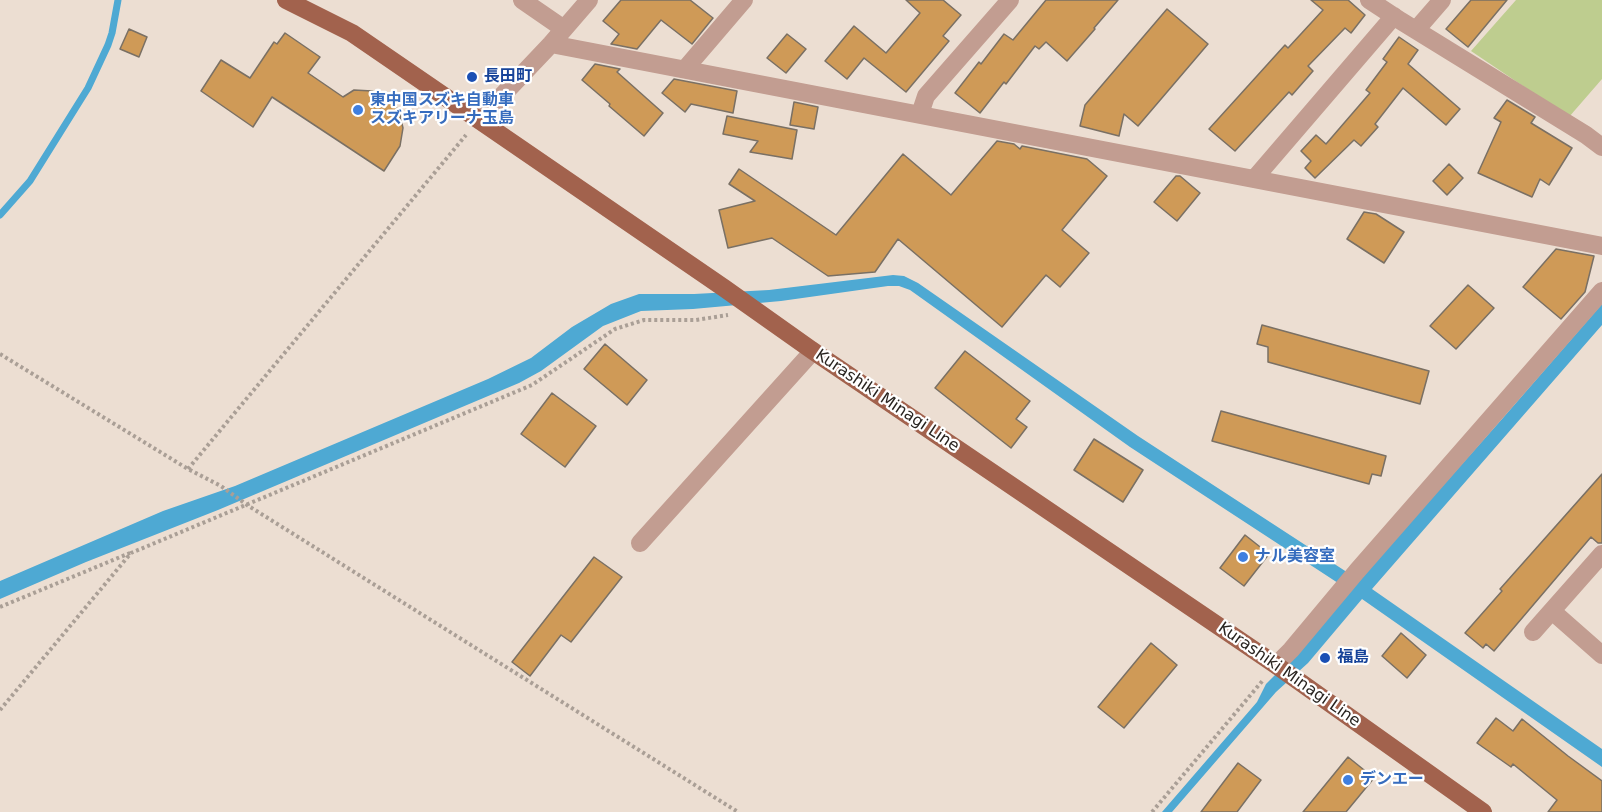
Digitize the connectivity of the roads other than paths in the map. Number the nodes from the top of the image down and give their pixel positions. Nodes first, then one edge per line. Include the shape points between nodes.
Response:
1 (286, 0) edge
2 (522, 0) edge
3 (589, 0) edge
4 (744, 0) edge
5 (1010, 0) edge
6 (1369, 0) edge
7 (1442, 0) edge
8 (1394, 16) junction
9 (564, 29) junction
10 (1416, 30) junction
11 (551, 44) junction
12 (684, 69) junction
13 (920, 114) junction
14 (479, 120) junction
15 (1602, 147) edge
16 (1254, 179) junction
17 (1602, 246) edge
18 (1602, 291) edge
19 (813, 351) junction
20 (640, 543) dead end
21 (1602, 554) edge
22 (1552, 611) junction
23 (1533, 632) dead end
24 (1602, 655) edge
25 (1276, 665) junction
26 (1483, 812) edge

1 - 14 main road, Kurashiki Minagi Line via 352,33
2 - 9 street
3 - 9 street
4 - 12 street
5 - 13 street via 926,96
6 - 8 street
7 - 10 street
8 - 10 street
8 - 16 street
9 - 11 street
10 - 15 street
11 - 12 street
11 - 14 street
12 - 13 street
13 - 16 street
14 - 19 main road, Kurashiki Minagi Line
16 - 17 street
18 - 25 street
19 - 20 street
19 - 25 main road, Kurashiki Minagi Line
21 - 22 street
22 - 23 street
22 - 24 street
25 - 26 main road, Kurashiki Minagi Line

